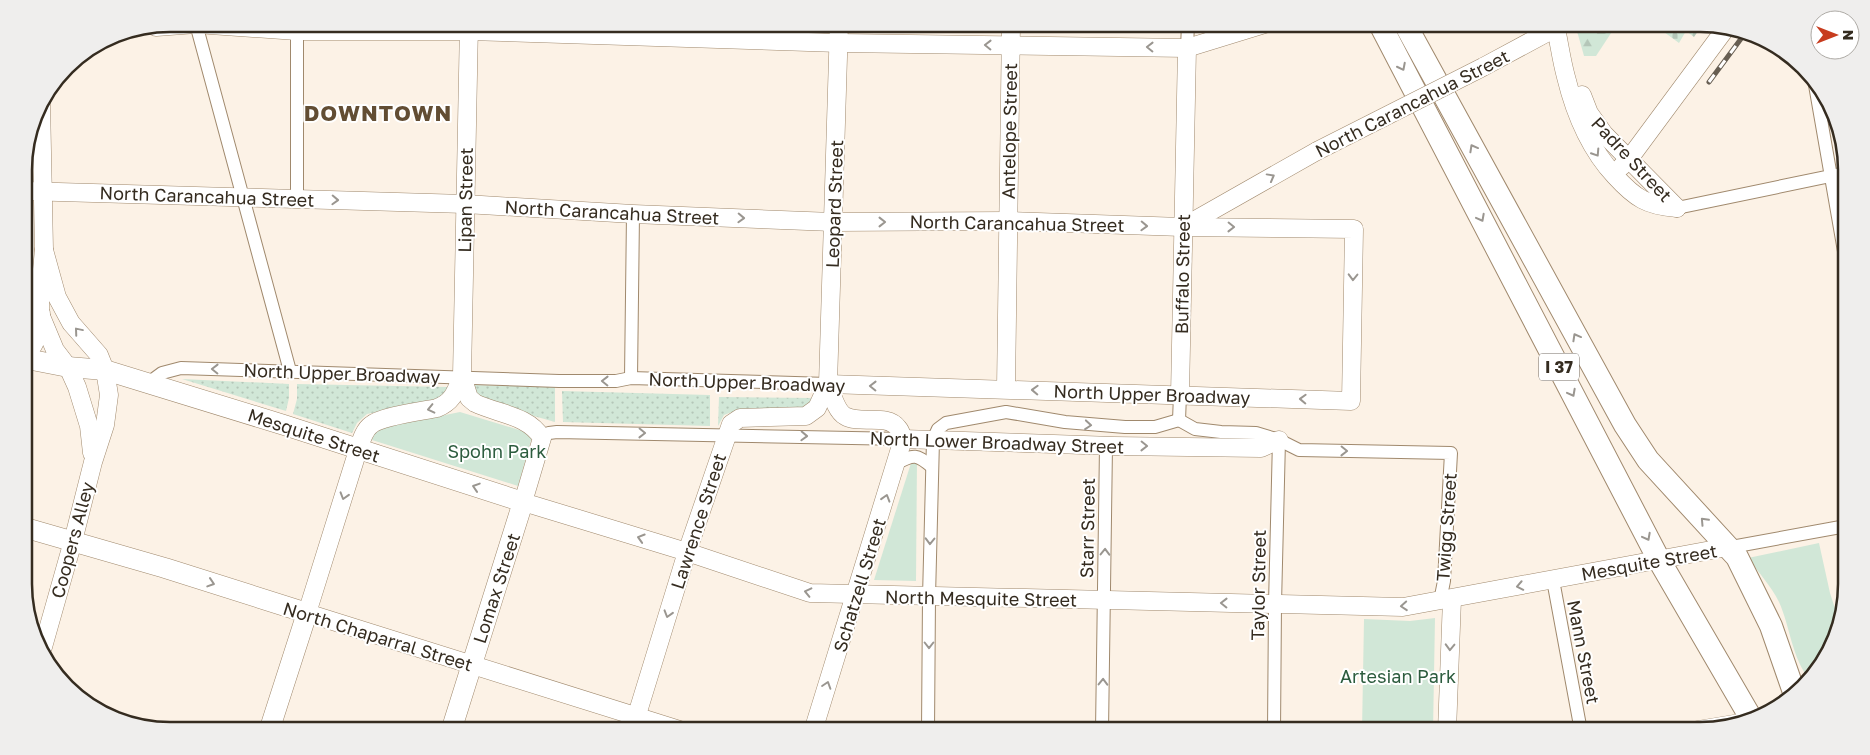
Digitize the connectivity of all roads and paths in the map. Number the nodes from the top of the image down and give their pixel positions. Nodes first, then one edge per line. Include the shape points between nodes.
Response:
1 (198, 32) edge
2 (297, 32) edge
3 (469, 32) edge
4 (688, 32) edge
5 (839, 32) edge
6 (1011, 32) edge
7 (1188, 32) edge
8 (1239, 32) edge
9 (1384, 32) edge
10 (1410, 32) edge
11 (1546, 32) edge
12 (1560, 32) edge
13 (1561, 32) edge
14 (1721, 34) edge
15 (839, 43) junction
16 (1011, 46) junction
17 (1187, 48) junction
18 (1817, 100) edge
19 (41, 123) edge
20 (1629, 159) junction
21 (1613, 174) junction
22 (1838, 174) edge
23 (1830, 176) junction
24 (33, 191) edge
25 (42, 191) junction
26 (244, 198) junction
27 (297, 199) junction
28 (465, 204) junction
29 (1677, 208) junction
30 (633, 214) junction
31 (1838, 219) edge
32 (1008, 221) junction
33 (833, 222) junction
34 (1182, 227) junction
35 (44, 250) junction
36 (40, 314) junction
37 (33, 346) edge
38 (33, 360) edge
39 (68, 367) junction
40 (105, 370) junction
41 (290, 371) junction
42 (462, 376) junction
43 (631, 378) junction
44 (147, 384) junction
45 (828, 384) junction
46 (1006, 389) junction
47 (1180, 395) junction
48 (1352, 401) joint
49 (1006, 412) junction
50 (1179, 420) junction
51 (726, 434) junction
52 (542, 438) junction
53 (903, 439) junction
54 (933, 440) junction
55 (1279, 440) junction
56 (1106, 446) junction
57 (358, 450) junction
58 (93, 462) junction
59 (897, 463) junction
60 (932, 467) junction
61 (523, 502) junction
62 (1838, 528) edge
63 (32, 530) edge
64 (73, 541) junction
65 (1729, 551) junction
66 (687, 552) junction
67 (1659, 560) junction
68 (1553, 580) junction
69 (856, 595) junction
70 (929, 597) junction
71 (1104, 600) junction
72 (1446, 600) junction
73 (1275, 604) junction
74 (307, 613) junction
75 (45, 641) edge
76 (1781, 656) junction
77 (471, 665) junction
78 (1802, 676) edge
79 (1792, 686) edge
80 (1748, 714) edge
81 (272, 722) edge
82 (454, 722) edge
83 (628, 722) edge
84 (635, 722) edge
85 (816, 722) edge
86 (928, 722) edge
87 (1102, 722) edge
88 (1274, 722) edge
89 (1447, 722) edge
90 (1579, 722) edge

1 - 26 street
2 - 27 street
3 - 28 main road, Lipan Street
4 - 15 main road
5 - 15 main road, Leopard Street
6 - 16 main road, Antelope Street
7 - 17 street, Buffalo Street
8 - 17 main road
9 -> 67 highway, I 37
65 -> 10 highway, I 37 via 1648,460 1625,426
34 -> 11 main road, North Carancahua Street, bridge via 1318,151
12 -> 21 main road, Padre Street via 1565,75 1579,119 1589,141
13 - 20 main road, Padre Street via 1589,113
14 - 20 main road
16 -> 15 main road
15 - 33 main road, Leopard Street
17 -> 16 main road
16 - 32 main road, Antelope Street
17 - 34 main road, Buffalo Street
18 - 23 street
19 - 25 main road, Coopers Alley
20 - 21 main road
20 - 29 main road, Padre Street
21 - 29 main road, Padre Street via 1641,201
22 - 23 street
23 - 29 street
23 - 31 street
24 - 25 main road, North Carancahua Street
25 - 26 main road, North Carancahua Street
25 - 35 main road, Coopers Alley
26 - 27 main road, North Carancahua Street
26 - 41 street
27 -> 28 main road, North Carancahua Street
28 - 30 main road, North Carancahua Street
28 - 42 main road, Lipan Street
30 -> 33 main road, North Carancahua Street
30 - 43 street
33 -> 32 main road, North Carancahua Street
32 -> 34 main road, North Carancahua Street
32 - 46 main road, Antelope Street
33 - 45 main road, Leopard Street
34 - 47 main road, Buffalo Street
34 -> 48 main road, North Carancahua Street via 1354,229
35 - 36 main road, Coopers Alley
40 -> 35 main road, Coopers Alley via 99,355 71,323 57,297
36 - 37 main road via 39,332
36 - 39 main road, Coopers Alley via 55,350
38 - 39 main road, Mesquite Street
39 - 40 main road, Mesquite Street
39 - 58 main road, Coopers Alley via 89,426
40 - 44 main road, Mesquite Street
40 - 58 main road, Coopers Alley via 109,395
41 - 42 street, North Upper Broadway
41 -> 44 street, North Upper Broadway via 180,368 162,372
43 -> 42 street, North Upper Broadway via 568,381
42 - 52 main road via 469,398 527,422
42 -> 57 main road via 453,398 446,404 372,424
43 - 45 street, North Upper Broadway
44 - 57 main road, Mesquite Street
46 -> 45 main road, North Upper Broadway
45 - 51 main road, Lawrence Street via 817,408 806,416 740,418 731,424
45 - 53 main road via 844,416 860,421 886,421 898,427
47 -> 46 main road, North Upper Broadway
46 - 49 street
48 -> 47 main road, North Upper Broadway
47 - 50 street, Buffalo Street
49 -> 50 street via 1065,422 1125,427 1155,427
49 - 54 street via 946,423 938,429
50 - 55 street via 1195,429 1256,433
52 -> 51 street, North Lower Broadway Street via 557,432
51 -> 53 street, North Lower Broadway Street
51 - 66 main road, Lawrence Street
52 - 61 main road
53 - 54 main road, North Lower Broadway Street
53 - 59 main road, Schatzell Street
54 - 56 main road, North Lower Broadway Street
54 - 60 street
56 -> 55 main road, North Lower Broadway Street via 1261,448
55 -> 72 street, Twigg Street via 1299,450 1451,453 1444,581
55 - 73 street, Taylor Street
71 -> 56 street, Starr Street
61 -> 57 main road, Mesquite Street
57 -> 74 main road
58 - 64 main road, Coopers Alley
59 - 60 street via 909,456 920,457
69 -> 59 main road, Schatzell Street
60 -> 70 street
66 -> 61 main road, North Mesquite Street
61 - 77 main road, Lomax Street
62 - 65 street, Mesquite Street
63 - 64 main road, North Chaparral Street
64 -> 74 main road, North Chaparral Street
64 - 75 main road, Coopers Alley
65 - 67 main road, Mesquite Street
65 - 76 highway via 1771,626
69 -> 66 main road, North Mesquite Street via 810,594
66 -> 84 main road, Lawrence Street
67 - 68 main road, Mesquite Street
67 - 80 highway
68 -> 72 main road, Mesquite Street
68 - 90 street, Mann Street
69 - 70 main road, North Mesquite Street
85 -> 69 main road, Schatzell Street
70 - 71 main road, North Mesquite Street
70 -> 86 street
73 -> 71 main road, North Mesquite Street
87 -> 71 street, Starr Street
72 -> 73 main road, North Mesquite Street via 1403,606
72 -> 89 main road, Twigg Street
73 - 88 street, Taylor Street
74 - 77 main road, North Chaparral Street
74 - 81 main road
76 - 78 highway
76 - 79 highway
77 - 82 main road, Lomax Street
77 - 83 main road, North Chaparral Street

